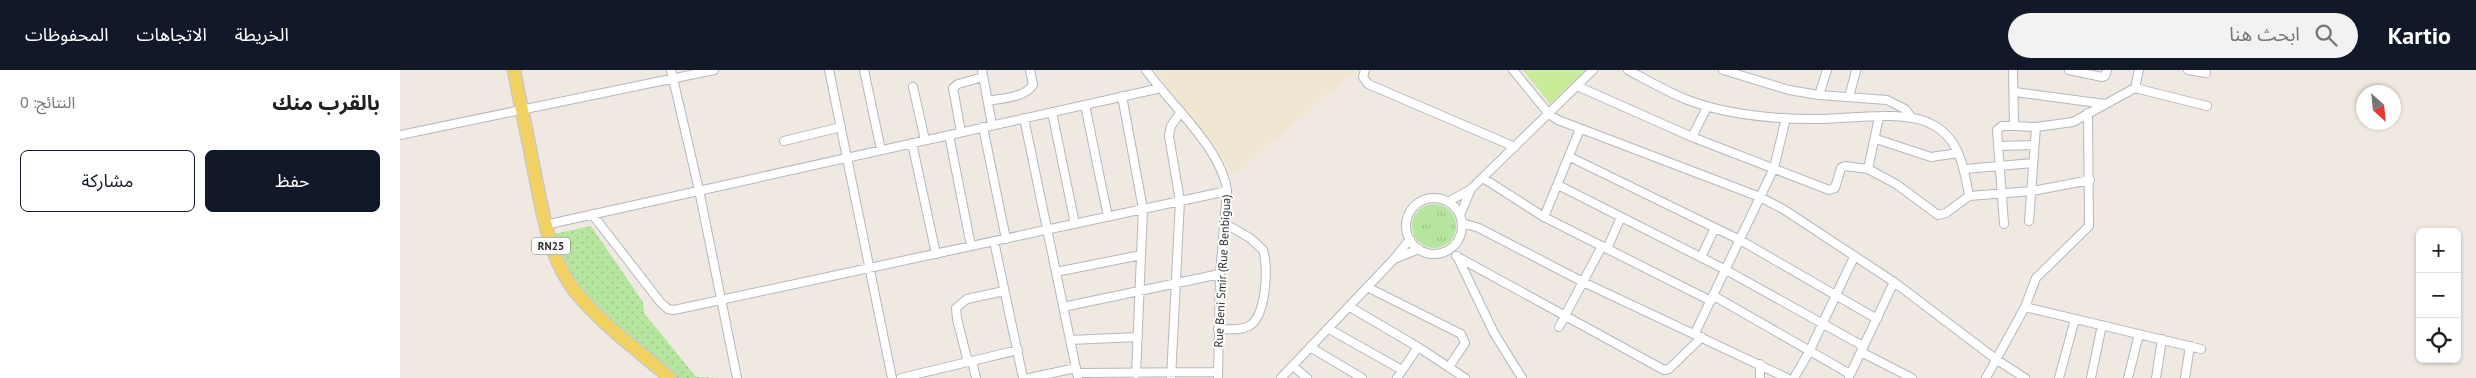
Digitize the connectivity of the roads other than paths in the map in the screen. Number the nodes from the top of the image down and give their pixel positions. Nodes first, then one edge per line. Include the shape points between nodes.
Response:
1 (514, 70) edge
2 (671, 70) edge
3 (714, 70) edge
4 (829, 70) edge
5 (864, 70) edge
6 (1030, 70) edge
7 (1146, 70) edge
8 (1365, 70) edge
9 (1513, 70) edge
10 (1593, 70) edge
11 (1628, 70) edge
12 (1723, 70) edge
13 (1827, 70) edge
14 (2013, 70) edge
15 (2069, 70) edge
16 (2106, 70) edge
17 (2139, 70) edge
18 (2188, 70) edge
19 (1856, 71) dead end
20 (982, 73) edge
21 (2206, 73) dead end
22 (673, 79) junction
23 (1577, 86) junction
24 (913, 87) dead end
25 (1161, 88) junction
26 (2135, 88) junction
27 (2015, 92) junction
28 (1819, 95) junction
29 (1122, 96) junction
30 (1849, 97) junction
31 (988, 101) junction
32 (2104, 104) junction
33 (1085, 105) junction
34 (2207, 106) dead end
35 (1707, 107) junction
36 (522, 111) junction
37 (1052, 112) junction
38 (1180, 113) junction
39 (2088, 113) junction
40 (1550, 114) junction
41 (1024, 118) junction
42 (1786, 118) junction
43 (1879, 118) junction
44 (1912, 118) junction
45 (992, 125) junction
46 (2014, 126) junction
47 (841, 127) junction
48 (983, 127) junction
49 (2036, 128) junction
50 (1580, 129) junction
51 (961, 132) junction
52 (400, 135) edge
53 (949, 135) junction
54 (1692, 137) junction
55 (1876, 139) junction
56 (925, 140) junction
57 (784, 141) dead end
58 (912, 143) junction
59 (2034, 145) junction
60 (1998, 146) junction
61 (1515, 147) junction
62 (881, 150) junction
63 (1958, 153) junction
64 (1570, 157) junction
65 (847, 158) junction
66 (2033, 163) junction
67 (2001, 165) junction
68 (1774, 168) junction
69 (1868, 169) junction
70 (1965, 169) junction
71 (1483, 178) junction
72 (2090, 180) junction
73 (1558, 185) junction
74 (1471, 189) junction
75 (699, 190) junction
76 (1227, 191) junction
77 (2032, 191) junction
78 (2002, 194) junction
79 (1969, 196) junction
80 (1760, 197) junction
81 (1180, 201) junction
82 (1448, 202) junction
83 (1143, 209) junction
84 (592, 214) junction
85 (1108, 217) junction
86 (1544, 217) junction
87 (1621, 218) junction
88 (1461, 219) junction
89 (2029, 221) dead end
90 (1224, 223) junction
91 (1075, 224) junction
92 (2004, 224) dead end
93 (545, 225) junction
94 (1715, 228) junction
95 (1047, 230) junction
96 (1006, 239) junction
97 (1410, 239) junction
98 (1740, 240) junction
99 (994, 241) junction
100 (971, 246) junction
101 (1604, 247) junction
102 (1451, 248) junction
103 (1419, 249) junction
104 (936, 254) junction
105 (1141, 255) junction
106 (1456, 256) junction
107 (1854, 256) junction
108 (1701, 257) junction
109 (1394, 259) junction
110 (871, 268) junction
111 (1726, 270) junction
112 (1056, 272) junction
113 (1220, 274) junction
114 (1583, 282) junction
115 (1894, 282) junction
116 (1175, 283) junction
117 (1367, 287) junction
118 (1141, 290) junction
119 (1004, 291) junction
120 (1836, 296) junction
121 (1712, 299) junction
122 (720, 300) junction
123 (1063, 307) junction
124 (1350, 307) junction
125 (2025, 307) junction
126 (1566, 314) junction
127 (1877, 318) junction
128 (2075, 319) junction
129 (1823, 323) junction
130 (2102, 325) junction
131 (1559, 327) dead end
132 (1218, 329) junction
133 (1329, 329) junction
134 (2139, 334) junction
135 (1699, 335) junction
136 (1138, 337) junction
137 (2162, 339) junction
138 (1070, 340) junction
139 (2190, 346) junction
140 (1310, 347) junction
141 (1418, 347) junction
142 (1862, 349) junction
143 (2201, 349) dead end
144 (1018, 350) junction
145 (1809, 352) junction
146 (1997, 360) junction
147 (970, 361) junction
148 (1760, 364) junction
149 (1293, 366) junction
150 (1449, 367) junction
151 (1077, 373) edge
152 (1136, 374) junction
153 (1218, 375) edge
154 (1401, 375) edge
155 (1171, 376) edge
156 (1850, 376) edge
157 (670, 378) edge
158 (737, 378) edge
159 (892, 378) edge
160 (901, 378) edge
161 (976, 378) edge
162 (1024, 378) edge
163 (1030, 378) edge
164 (1281, 378) edge
165 (1307, 378) edge
166 (1362, 378) edge
167 (1465, 378) edge
168 (1522, 378) edge
169 (1760, 378) edge
170 (1787, 378) edge
171 (1794, 378) edge
172 (1912, 378) edge
173 (1986, 378) edge
174 (2025, 378) edge
175 (2059, 378) edge
176 (2091, 378) edge
177 (2128, 378) edge
178 (2156, 378) edge
179 (2185, 378) edge

1 - 36 main road, RN25
2 - 22 street
3 - 22 street
4 - 47 street
5 - 62 street
6 - 31 street via 1031,89
7 - 25 street, Rue Beni Smir (Rue Benbigua)
8 - 61 street via 1362,78 1368,84
9 - 40 street
10 - 23 street
11 - 35 street
12 - 28 street via 1789,90
13 - 28 street
14 - 27 street
15 - 16 street via 2102,77
17 - 26 street
18 - 21 street
19 - 30 street
20 - 31 street
20 - 51 street via 954,88
22 - 36 street
22 - 75 street
23 - 40 street
23 - 54 street
24 - 56 street
25 - 29 street
25 - 38 street, Rue Beni Smir (Rue Benbigua)
26 - 32 street
26 - 34 street
27 - 32 street
27 - 46 street
28 - 30 street
29 - 33 street
29 - 83 street
30 - 44 street via 1887,100 1904,109
31 - 45 street
32 - 39 street
33 - 37 street
33 - 85 street
35 - 42 street via 1730,113
35 - 54 street
36 - 52 street
36 - 93 main road, RN25
37 - 41 street
37 - 91 street
38 - 76 street, Rue Beni Smir (Rue Benbigua) via 1214,155 1222,169
38 - 81 street via 1171,126 1169,136
39 - 49 street via 2067,124
39 - 72 street
40 - 50 street
40 - 61 street
41 - 45 street
41 - 95 street
42 - 43 street
42 - 68 street
43 - 44 street
43 - 55 street
44 - 63 street via 1942,130 1950,137
45 - 48 street
46 - 49 street
46 - 60 street via 2002,126 1997,130
47 - 57 street
47 - 65 street
48 - 51 street
48 - 96 street
49 - 59 street
50 - 64 street
50 - 80 street
51 - 53 street
53 - 56 street
53 - 100 street
54 - 68 street
55 - 63 street via 1931,157
55 - 69 street
56 - 58 street
58 - 62 street
58 - 104 street
59 - 60 street
59 - 66 street
60 - 67 street
61 - 71 street
62 - 65 street
63 - 70 street
64 - 73 street
64 - 94 street
65 - 75 street
65 - 110 street
66 - 67 street
66 - 77 street
67 - 70 street
67 - 78 street
68 - 69 street via 1829,190 1835,188 1841,168
68 - 80 street
69 - 79 street via 1896,184 1938,215
70 - 79 street
71 - 74 street
71 - 86 street
72 - 77 street
72 - 125 street via 2090,226 2036,278
73 - 86 street
73 - 87 street
74 - 82 street
74 - 88 street
75 - 84 street
75 - 122 street
76 - 81 street
76 - 90 street, Rue Beni Smir (Rue Benbigua)
77 - 78 street
77 - 89 street
78 - 79 street
78 - 92 street
80 - 98 street
80 - 107 street
81 - 83 street
81 - 116 street
82 - 88 street
82 - 97 street via 1430,198 1414,206 1406,223
83 - 85 street
83 - 105 street
84 - 93 street
84 - 122 street via 665,307 674,310
85 - 91 street
86 - 101 street
87 - 101 street
87 - 108 street
88 - 102 street via 1461,232
88 - 114 street
90 - 113 street, Rue Beni Smir (Rue Benbigua)
90 - 132 street via 1264,250 1266,267 1261,312 1255,322 1242,329
91 - 95 street
93 - 157 main road, RN25 via 556,257 574,290
94 - 98 street
94 - 108 street
95 - 96 street
95 - 112 street
96 - 99 street
97 - 103 street
97 - 109 street
98 - 111 street
98 - 120 street
99 - 100 street
99 - 119 street
100 - 104 street
101 - 114 street
101 - 121 street
102 - 103 street via 1435,253
102 - 106 street
103 - 109 street
104 - 110 street
105 - 112 street
105 - 118 street
106 - 126 street
106 - 168 street via 1494,333
107 - 115 street
107 - 120 street
108 - 111 street
109 - 117 street
110 - 122 street
110 - 159 street
111 - 121 street
111 - 129 street
112 - 123 street
113 - 116 street
113 - 132 street, Rue Beni Smir (Rue Benbigua)
114 - 126 street
114 - 135 street
115 - 127 street
115 - 146 street
116 - 118 street
116 - 155 street
117 - 124 street
117 - 150 street via 1461,334 1465,343
118 - 123 street
118 - 136 street
119 - 144 street
119 - 147 street via 967,299 956,308
120 - 127 street
120 - 129 street
121 - 135 street
121 - 145 street
122 - 158 street
123 - 138 street
124 - 133 street
124 - 141 street
125 - 128 street
125 - 146 street
126 - 131 street
126 - 135 street via 1664,370 1669,369
127 - 142 street
128 - 130 street
128 - 175 street
129 - 142 street
129 - 145 street
130 - 134 street
130 - 176 street
132 - 153 street, Rue Beni Smir (Rue Benbigua)
133 - 140 street
133 - 154 street
134 - 137 street
134 - 177 street
135 - 148 street
136 - 138 street
136 - 152 street
137 - 139 street
137 - 178 street
138 - 151 street
139 - 143 street
139 - 179 street
140 - 149 street
140 - 166 street
141 - 150 street
141 - 154 street
142 - 156 street
142 - 172 street
144 - 147 street
144 - 162 street
145 - 156 street
145 - 171 street
146 - 173 street
146 - 174 street
147 - 160 street
147 - 161 street
148 - 169 street
148 - 170 street
149 - 164 street
149 - 165 street
150 - 167 street
151 - 152 street
151 - 163 street
152 - 155 street
153 - 155 street

